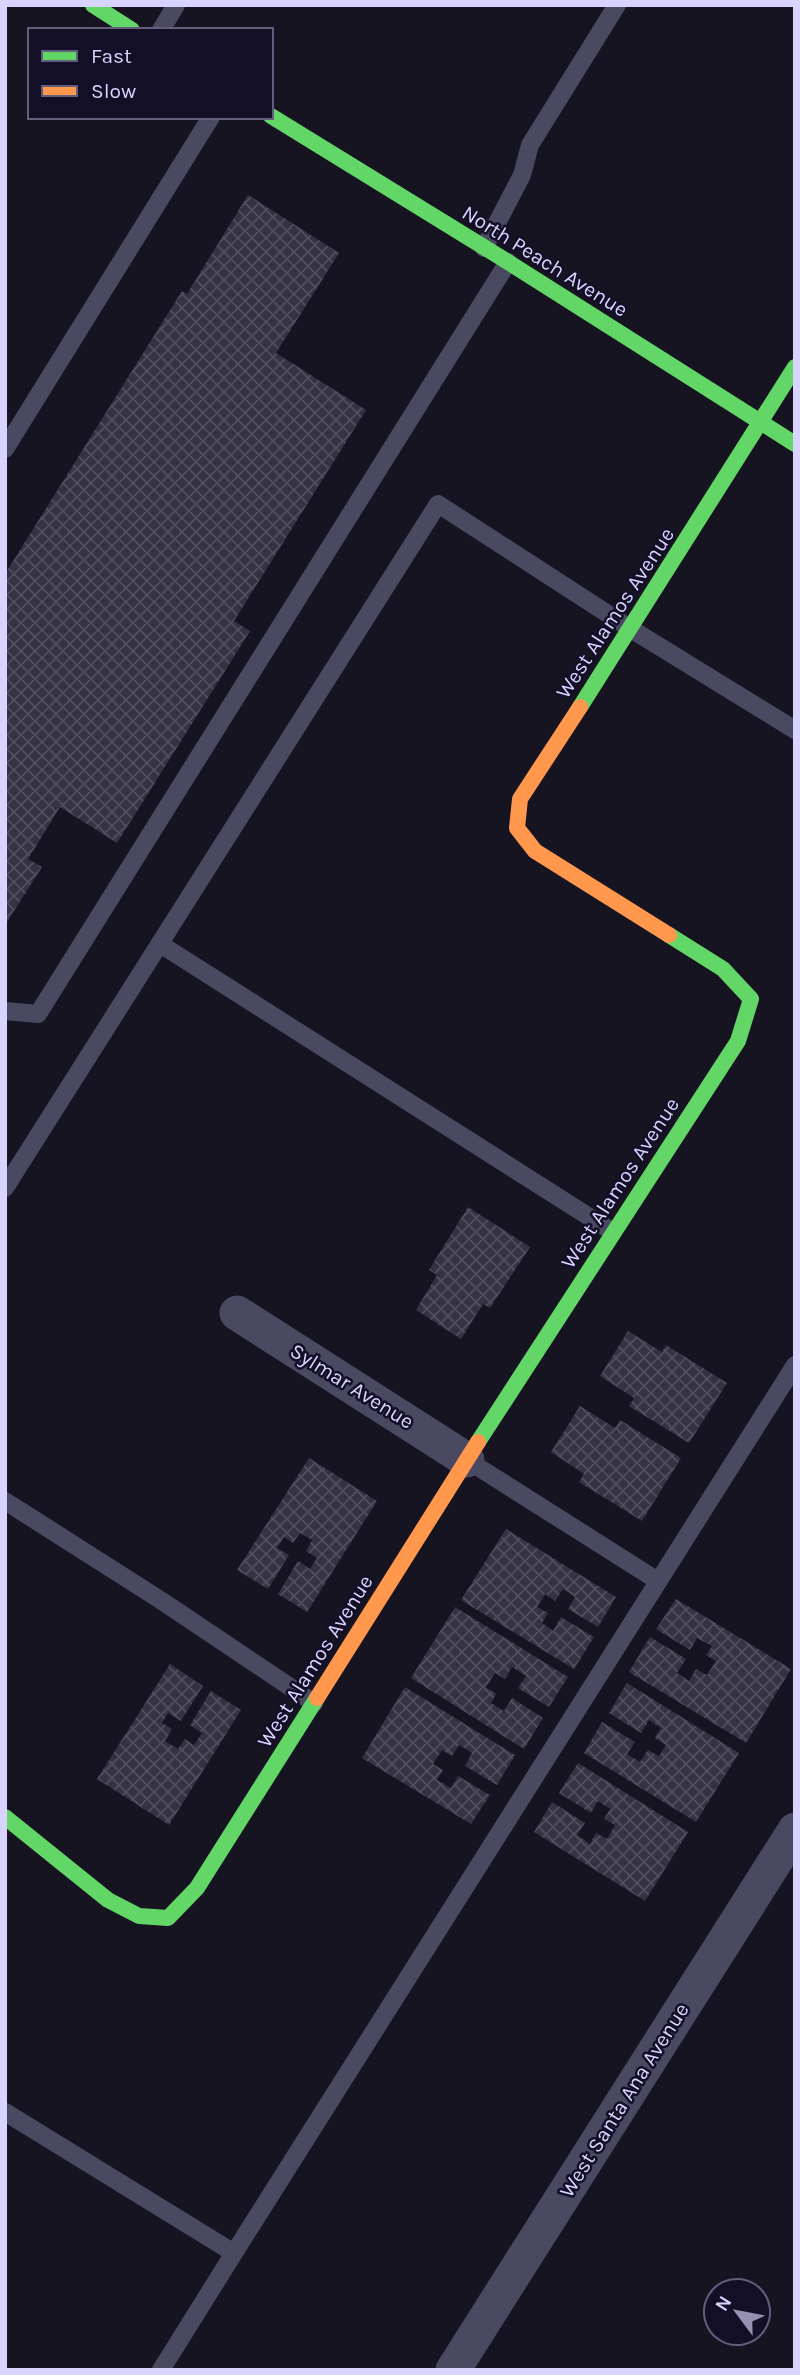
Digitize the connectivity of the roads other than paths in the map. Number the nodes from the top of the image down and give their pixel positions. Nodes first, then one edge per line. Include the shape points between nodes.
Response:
1 (93, 5) edge
2 (176, 5) edge
3 (617, 5) edge
4 (129, 28) edge
5 (162, 28) edge
6 (273, 117) edge
7 (210, 119) edge
8 (484, 248) junction
9 (508, 262) junction
10 (795, 367) edge
11 (761, 422) junction
12 (795, 444) edge
13 (5, 449) edge
14 (631, 629) junction
15 (795, 730) edge
16 (160, 944) junction
17 (5, 1011) edge
18 (5, 1188) edge
19 (613, 1232) junction
20 (237, 1313) dead end
21 (795, 1365) edge
22 (467, 1460) junction
23 (5, 1501) edge
24 (658, 1581) junction
25 (314, 1703) junction
26 (5, 1817) edge
27 (795, 1830) edge
28 (5, 2112) edge
29 (233, 2253) junction
30 (161, 2370) edge
31 (453, 2370) edge

1 - 4 street
2 - 5 lane
3 - 8 lane via 530,145 522,175
6 - 8 street, North Peach Avenue
7 - 13 lane
8 - 9 street, North Peach Avenue
9 - 11 street, North Peach Avenue
9 - 17 lane via 38,1014
10 - 11 street, West Alamos Avenue
11 - 12 street, North Peach Avenue
11 - 14 street, West Alamos Avenue
14 - 15 lane
14 - 16 lane via 438,504
14 - 19 street, West Alamos Avenue via 520,800 517,828 536,851 723,970 751,999 738,1041
16 - 18 lane
16 - 19 lane
19 - 22 street, West Alamos Avenue
20 - 22 street, Sylmar Avenue
21 - 24 lane
22 - 24 lane
22 - 25 street, West Alamos Avenue
23 - 25 lane
24 - 29 lane
25 - 26 street, West Alamos Avenue via 197,1888 168,1918 139,1916 108,1900
27 - 31 street, West Santa Ana Avenue
28 - 29 lane
29 - 30 lane

